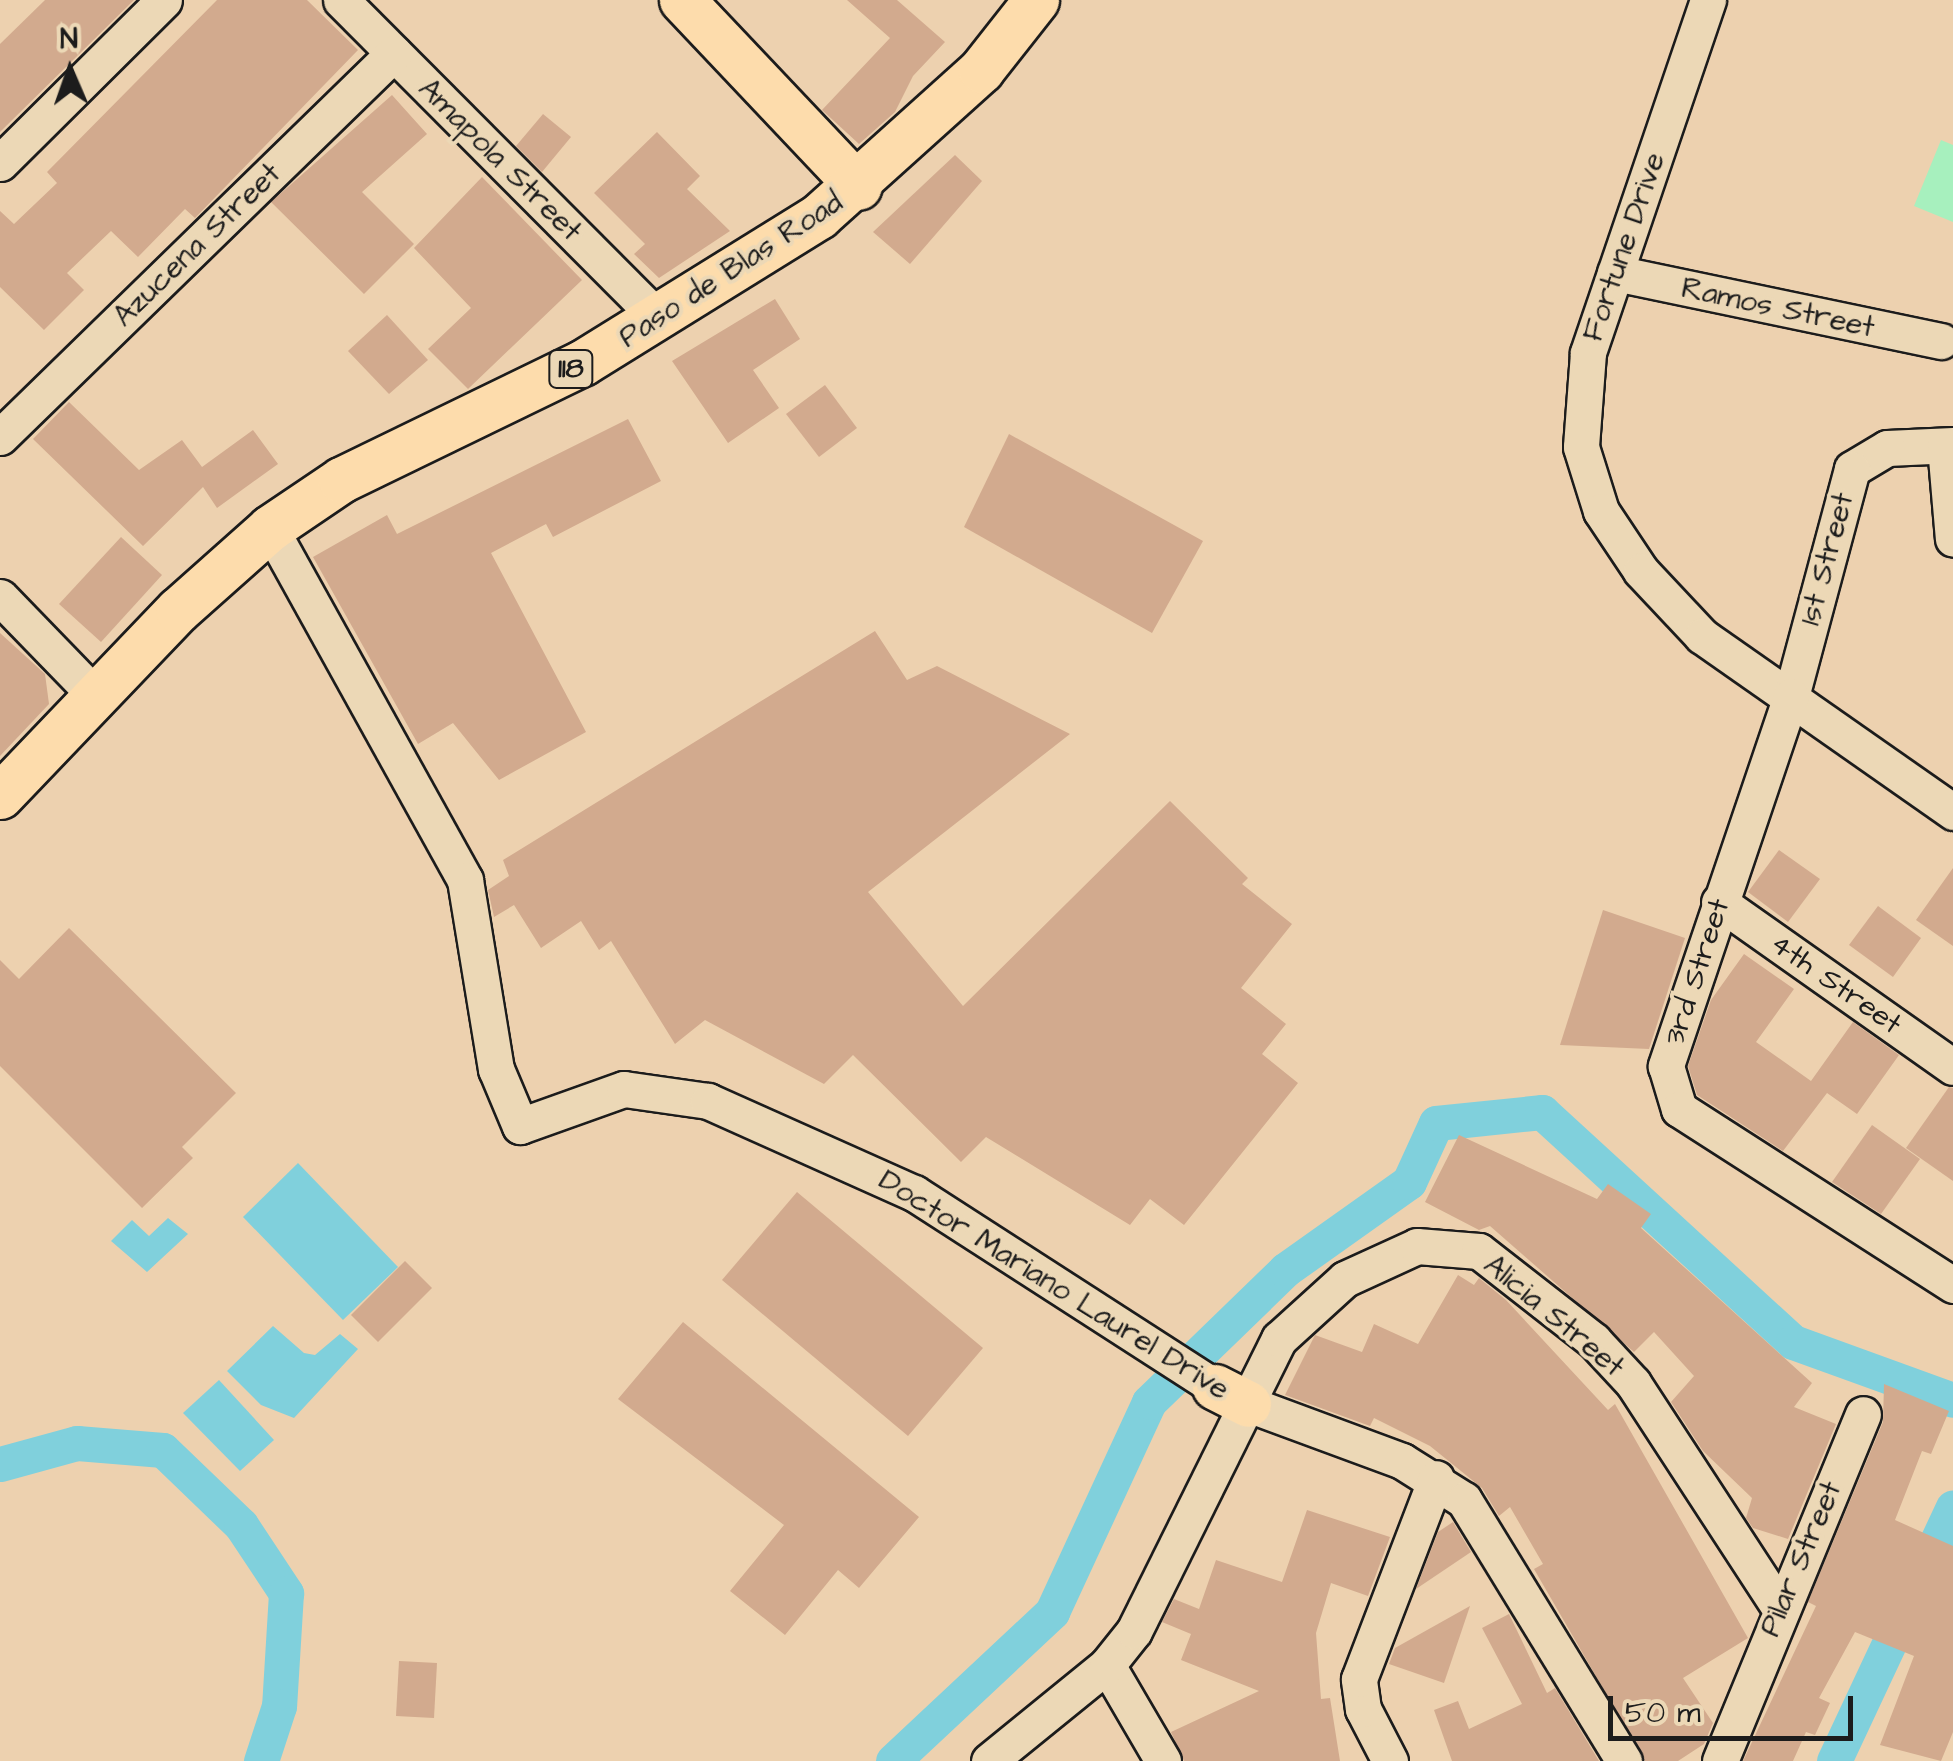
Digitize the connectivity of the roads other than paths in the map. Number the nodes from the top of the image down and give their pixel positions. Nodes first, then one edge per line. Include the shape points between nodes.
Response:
1 (164, 0) edge
2 (341, 0) edge
3 (682, 0) edge
4 (1036, 0) edge
5 (1708, 0) edge
6 (394, 53) junction
7 (0, 163) edge
8 (859, 187) junction
9 (1615, 273) junction
10 (659, 319) junction
11 (1941, 341) dead end
12 (0, 437) edge
13 (1949, 445) edge
14 (270, 528) junction
15 (1953, 539) edge
16 (0, 597) edge
17 (96, 695) junction
18 (1791, 696) junction
19 (0, 796) edge
20 (1953, 812) edge
21 (1719, 902) junction
22 (1953, 1067) edge
23 (1953, 1285) edge
24 (1231, 1395) junction
25 (1864, 1414) dead end
26 (1436, 1478) junction
27 (1779, 1607) junction
28 (1107, 1664) junction
29 (990, 1761) edge
30 (1163, 1761) edge
31 (1390, 1761) edge
32 (1624, 1761) edge
33 (1720, 1761) edge

1 - 7 street
2 - 6 street, Amapola Street
3 - 8 main road
4 - 8 main road, Paso de Blas Road / 118 via 981,70
5 - 9 street, Fortune Drive
6 - 10 street, Amapola Street
6 - 12 street, Azucena Street
8 - 10 main road, Paso de Blas Road / 118
9 - 11 street, Ramos Street
9 - 18 street, Fortune Drive via 1588,353 1582,448 1601,510 1641,571 1702,636
10 - 14 main road, Paso de Blas Road / 118 via 341,480
13 - 15 street
13 - 18 street, 1st Street via 1887,448 1852,469
14 - 17 main road, Paso de Blas Road / 118
14 - 24 street, Doctor Mariano Laurel Drive via 465,880 496,1069 520,1126 624,1089 708,1101 914,1193
16 - 17 street
17 - 19 main road, 118
18 - 20 street, Fortune Drive
18 - 21 street, 3rd Street
21 - 22 street, 4th Street
21 - 23 street, 3rd Street via 1666,1066 1679,1109
24 - 26 street, Doctor Mariano Laurel Drive
24 - 27 street, Alicia Street via 1279,1339 1346,1278 1417,1246 1479,1251 1594,1341 1633,1382
24 - 28 street, Alicia Street via 1156,1594
25 - 27 street, Pilar Street
26 - 31 street via 1359,1679 1363,1708
26 - 32 street via 1486,1530
27 - 33 street, Pilar Street
28 - 29 street, Alicia Street
28 - 30 street

